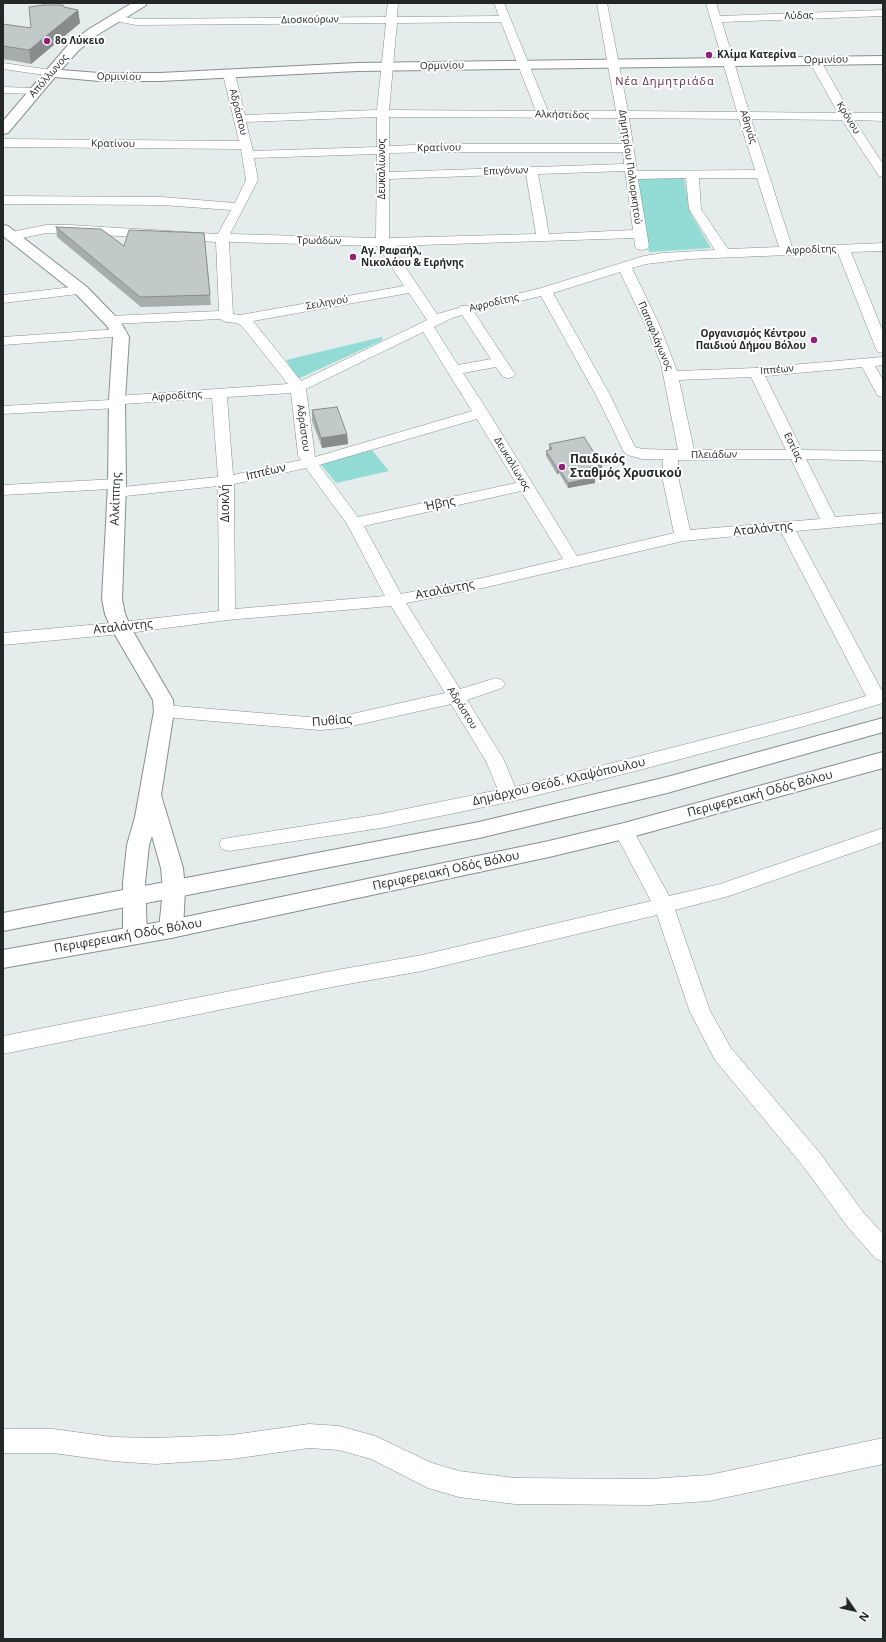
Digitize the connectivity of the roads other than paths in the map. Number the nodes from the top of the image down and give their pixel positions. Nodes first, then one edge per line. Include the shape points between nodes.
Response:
1 (141, 3) edge
2 (393, 3) edge
3 (499, 3) edge
4 (602, 3) edge
5 (711, 3) edge
6 (876, 3) edge
7 (883, 12) edge
8 (114, 18) junction
9 (392, 19) junction
10 (505, 19) junction
11 (716, 19) junction
12 (883, 60) edge
13 (815, 61) junction
14 (728, 62) junction
15 (613, 63) junction
16 (523, 64) junction
17 (3, 66) edge
18 (387, 66) junction
19 (51, 73) junction
20 (228, 74) junction
21 (3, 90) edge
22 (35, 91) junction
23 (383, 112) junction
24 (543, 114) junction
25 (624, 115) junction
26 (744, 116) junction
27 (846, 117) junction
28 (883, 117) edge
29 (240, 119) junction
30 (3, 130) edge
31 (3, 143) edge
32 (629, 148) junction
33 (247, 150) junction
34 (381, 150) junction
35 (531, 170) junction
36 (631, 171) junction
37 (692, 174) junction
38 (762, 174) junction
39 (883, 174) edge
40 (382, 176) junction
41 (3, 200) edge
42 (239, 207) junction
43 (8, 232) edge
44 (639, 234) junction
45 (543, 237) junction
46 (222, 238) junction
47 (382, 242) junction
48 (883, 247) edge
49 (843, 249) junction
50 (787, 251) junction
51 (724, 254) junction
52 (644, 260) junction
53 (624, 266) junction
54 (413, 288) junction
55 (81, 290) junction
56 (545, 291) junction
57 (3, 299) edge
58 (465, 309) junction
59 (226, 315) junction
60 (240, 319) junction
61 (111, 320) junction
62 (430, 322) junction
63 (120, 333) junction
64 (3, 341) edge
65 (883, 349) edge
66 (883, 361) edge
67 (500, 362) junction
68 (866, 362) junction
69 (453, 370) junction
70 (756, 372) junction
71 (508, 374) dead end
72 (672, 376) junction
73 (298, 387) junction
74 (219, 392) junction
75 (883, 393) edge
76 (117, 402) junction
77 (3, 410) edge
78 (482, 413) junction
79 (796, 454) junction
80 (670, 455) junction
81 (687, 455) junction
82 (883, 456) edge
83 (310, 463) junction
84 (226, 481) junction
85 (525, 486) junction
86 (117, 488) junction
87 (3, 490) edge
88 (883, 518) edge
89 (354, 523) junction
90 (830, 523) junction
91 (786, 526) junction
92 (683, 536) junction
93 (573, 562) junction
94 (396, 600) junction
95 (227, 615) junction
96 (121, 628) junction
97 (3, 639) edge
98 (496, 684) dead end
99 (455, 696) junction
100 (880, 698) edge
101 (164, 712) junction
102 (883, 725) edge
103 (883, 760) edge
104 (509, 795) junction
105 (150, 796) junction
106 (624, 832) junction
107 (883, 835) edge
108 (229, 844) dead end
109 (174, 890) junction
110 (134, 898) junction
111 (663, 904) junction
112 (3, 922) edge
113 (171, 929) junction
114 (135, 935) junction
115 (3, 959) edge
116 (3, 1045) edge
117 (883, 1251) edge
118 (3, 1442) edge
119 (883, 1452) edge

1 - 8 street, Απόλλωνος
2 - 9 street, Δευκαλίωνος
3 - 10 street
4 - 15 street, Δημητρίου Πολιορκητού
5 - 11 street, Αθηνάς
6 - 7 street
7 - 11 street, Λύδας
8 - 9 street, Διοσκούρων via 136,22
8 - 19 street, Απόλλωνος via 82,40
9 - 10 street, Διοσκούρων
9 - 18 street, Δευκαλίωνος
10 - 16 street
11 - 14 street, Αθηνάς
12 - 13 street, Ορμινίου
13 - 14 street, Ορμινίου
13 - 27 street, Κρόνου
14 - 15 street, Ορμινίου
14 - 26 street, Αθηνάς
15 - 16 street, Ορμινίου
15 - 25 street, Δημητρίου Πολιορκητού
16 - 18 street, Ορμινίου
16 - 24 street
17 - 19 street, Ορμινίου
18 - 20 street, Ορμινίου
18 - 23 street, Δευκαλίωνος
19 - 20 street, Ορμινίου via 116,78
19 - 22 street, Απόλλωνος
20 - 29 street, Αδράστου
21 - 22 street
22 - 30 street, Απόλλωνος
23 - 24 street, Αλκήστιδος
23 - 29 street, Αλκήστιδος
23 - 34 street, Δευκαλίωνος
24 - 25 street, Αλκήστιδος
25 - 26 street, Αλκήστιδος
25 - 32 street, Δημητρίου Πολιορκητού
26 - 27 street, Αλκήστιδος
26 - 38 street, Αθηνάς
27 - 28 street, Αλκήστιδος
27 - 39 street, Κρόνου
29 - 33 street, Αδράστου
31 - 33 street, Κρατίνου
32 - 34 street, Κρατίνου via 499,147
32 - 36 street, Δημητρίου Πολιορκητού
33 - 34 street, Κρατίνου
33 - 42 street, Αδράστου via 252,180
34 - 40 street, Δευκαλίωνος
35 - 36 street, Επιγόνων
35 - 40 street, Επιγόνων
35 - 45 street
36 - 37 street, Επιγόνων
36 - 44 street, Δημητρίου Πολιορκητού
37 - 38 street, Επιγόνων
37 - 51 street via 695,209
38 - 50 street, Αθηνάς
40 - 47 street, Δευκαλίωνος
41 - 42 street via 162,201
42 - 46 street, Αδράστου
43 - 46 street, Τρωάδων via 70,229
43 - 55 street
44 - 45 street, Τρωάδων
44 - 52 street, Δημητρίου Πολιορκητού
45 - 47 street, Τρωάδων
46 - 47 street, Τρωάδων
46 - 59 street
47 - 54 street, Δευκαλίωνος
48 - 49 street, Αφροδίτης
49 - 50 street, Αφροδίτης
49 - 65 street
50 - 51 street, Αφροδίτης
51 - 52 street, Αφροδίτης
52 - 53 street, Αφροδίτης
53 - 56 street, Αφροδίτης
53 - 72 street, Παπαφλάγωνος via 652,324
54 - 60 street, Σειληνού
54 - 62 street, Δευκαλίωνος
55 - 57 street
55 - 61 street
56 - 58 street, Αφροδίτης
56 - 80 street, Πλειάδων via 603,395 629,449 638,453
58 - 62 street, Αφροδίτης
58 - 67 street
59 - 60 street, Αδράστου via 227,318
59 - 61 street
60 - 73 street, Αδράστου via 247,323
61 - 63 street
62 - 69 street, Δευκαλίωνος
62 - 73 street, Αφροδίτης
63 - 64 street
63 - 76 street, Αλκίππης
66 - 68 street, Ιππέων
67 - 69 street
67 - 71 street
68 - 70 street, Ιππέων
68 - 75 street
69 - 78 street, Δευκαλίωνος
70 - 72 street, Ιππέων
70 - 79 street, Εστίας
72 - 81 street, Παπαφλάγωνος
73 - 74 street, Αφροδίτης
73 - 83 street, Αδράστου via 306,455
74 - 76 street, Αφροδίτης
74 - 84 street, Διοκλή
76 - 77 street, Αφροδίτης
76 - 86 street, Αλκίππης
78 - 83 street, Ιππέων
78 - 85 street, Δευκαλίωνος
79 - 81 street, Πλειάδων
79 - 82 street, Πλειάδων
79 - 90 street, Εστίας
80 - 81 street, Πλειάδων
80 - 92 street via 671,481
83 - 84 street, Ιππέων
83 - 89 street, Αδράστου
84 - 86 street, Ιππέων
84 - 95 street, Διοκλή
85 - 89 street, Ήβης
85 - 93 street, Δευκαλίωνος
86 - 87 street, Ιππέων
86 - 96 street, Αλκίππης via 112,598
88 - 90 street, Αταλάντης
89 - 94 street, Αδράστου
90 - 91 street, Αταλάντης
91 - 92 street, Αταλάντης
91 - 100 street
92 - 93 street, Αταλάντης
93 - 94 street, Αταλάντης
94 - 95 street, Αταλάντης
94 - 99 street, Αδράστου
95 - 96 street, Αταλάντης
96 - 97 street, Αταλάντης
96 - 101 street, Αλκίππης via 163,700
98 - 99 street, Πυθίας
99 - 101 street, Πυθίας via 343,722 320,724
99 - 104 street, Αδράστου via 495,760
100 - 104 street, Δημάρχου Θεόδ. Κλαψόπουλου via 812,718
101 - 105 street, Αλκίππης
102 - 109 street via 667,785 479,830
103 - 106 street, Περιφερειακή Οδός Βόλου
104 - 108 street, Δημάρχου Θεόδ. Κλαψόπουλου via 381,821
105 - 109 street via 172,868
105 - 110 street, Αλκίππης via 138,845
106 - 111 street
106 - 113 street, Περιφερειακή Οδός Βόλου
107 - 111 street via 722,891
109 - 110 street
109 - 113 street
110 - 112 street
110 - 114 street, Αλκίππης
111 - 116 street via 422,963
111 - 117 street via 700,1012 723,1054 811,1159 855,1219
113 - 114 street, Περιφερειακή Οδός Βόλου
114 - 115 street, Περιφερειακή Οδός Βόλου
118 - 119 street via 54,1441 112,1449 155,1451 232,1447 309,1436 339,1438 375,1448 428,1475 459,1484 515,1491 649,1492 709,1488

